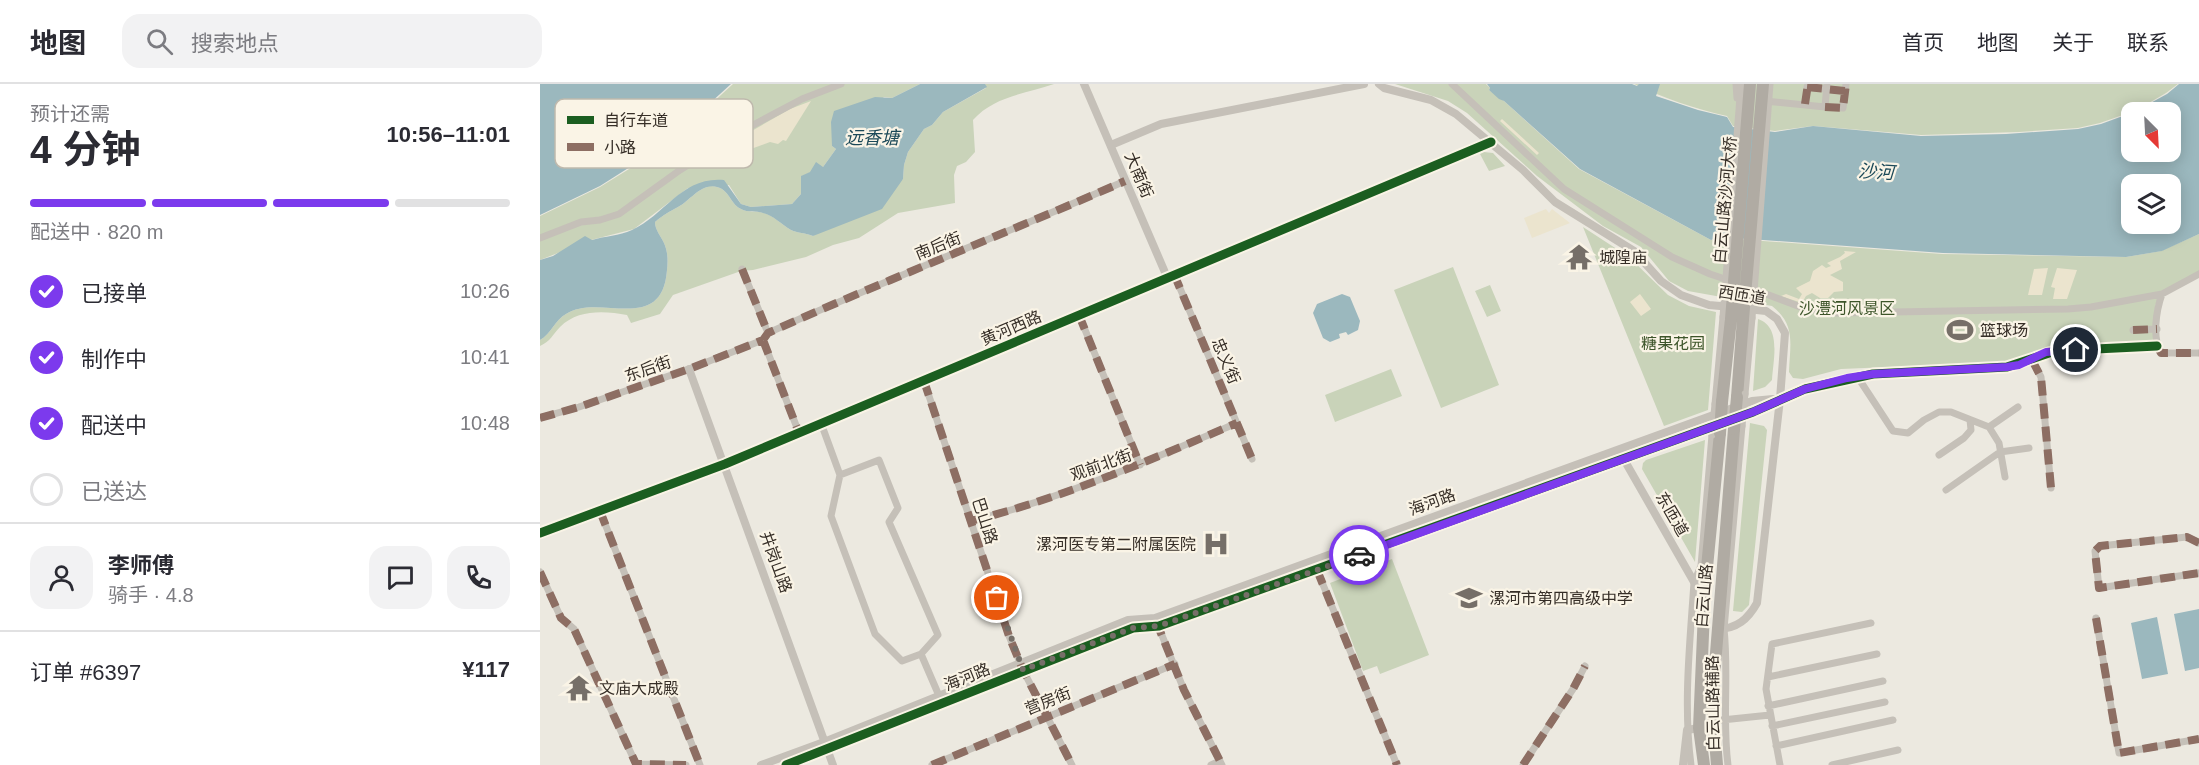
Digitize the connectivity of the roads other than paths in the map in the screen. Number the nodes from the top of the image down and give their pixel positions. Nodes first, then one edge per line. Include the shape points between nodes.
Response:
1 (842, 84) edge
2 (1084, 84) edge
3 (1364, 84) edge
4 (1379, 84) edge
5 (1452, 84) edge
6 (1739, 84) edge
7 (1750, 84) edge
8 (1763, 84) edge
9 (1770, 84) edge
10 (1808, 86) edge
11 (1827, 87) edge
12 (1846, 88) edge
13 (1805, 104) junction
14 (1825, 107) junction
15 (753, 125) edge
16 (1491, 142) junction
17 (1111, 145) junction
18 (683, 168) edge
19 (1125, 181) junction
20 (540, 238) edge
21 (742, 269) dead end
22 (2199, 274) edge
23 (1171, 275) junction
24 (2162, 294) junction
25 (1079, 315) junction
26 (1737, 318) junction
27 (2157, 329) junction
28 (2133, 330) dead end
29 (768, 333) junction
30 (763, 340) junction
31 (2157, 346) junction
32 (2199, 353) edge
33 (2032, 360) junction
34 (689, 369) junction
35 (1857, 376) junction
36 (924, 381) junction
37 (1780, 399) junction
38 (2018, 407) dead end
39 (540, 418) edge
40 (1970, 420) junction
41 (821, 423) junction
42 (1237, 423) junction
43 (1989, 427) junction
44 (799, 433) junction
45 (2029, 448) dead end
46 (1618, 449) junction
47 (2000, 452) junction
48 (1939, 455) dead end
49 (1623, 458) junction
50 (1252, 459) dead end
51 (725, 464) junction
52 (1140, 465) junction
53 (840, 475) junction
54 (2005, 477) dead end
55 (2051, 488) dead end
56 (1946, 490) dead end
57 (600, 511) junction
58 (971, 521) junction
59 (540, 533) edge
60 (2199, 543) edge
61 (1317, 570) junction
62 (540, 572) edge
63 (2199, 573) edge
64 (1700, 585) junction
65 (2096, 618) dead end
66 (1157, 622) junction
67 (1871, 623) dead end
68 (1721, 629) junction
69 (921, 654) junction
70 (1876, 654) dead end
71 (1175, 664) junction
72 (1022, 666) junction
73 (1585, 666) dead end
74 (1768, 677) junction
75 (1883, 681) dead end
76 (940, 699) junction
77 (1886, 702) dead end
78 (1768, 706) junction
79 (1770, 715) junction
80 (1047, 716) junction
81 (1719, 720) junction
82 (1893, 720) dead end
83 (1772, 726) junction
84 (1693, 729) junction
85 (2199, 739) edge
86 (826, 746) junction
87 (1776, 746) junction
88 (1898, 750) dead end
89 (1221, 763) edge
90 (686, 765) edge
91 (700, 765) edge
92 (761, 765) edge
93 (786, 765) edge
94 (833, 765) edge
95 (932, 765) edge
96 (1072, 765) edge
97 (1211, 765) edge
98 (1397, 765) edge
99 (1523, 765) edge
100 (1683, 765) edge
101 (1691, 765) edge
102 (1704, 765) edge
103 (1717, 765) edge
104 (1728, 765) edge
105 (1780, 765) edge
106 (1832, 765) edge

1 - 15 street via 802,99
2 - 17 street, 大南街
3 - 17 street via 1161,124
4 - 16 street, 西匝道 via 1431,100
5 - 24 street via 1539,168 1584,203 1681,261 1803,308 1837,313 2068,309
6 - 13 street via 1737,98
6 - 26 street, 白云山路沙河大桥, bridge
7 - 26 highway, 白云山路沙河大桥, bridge
8 - 26 highway, 白云山路沙河大桥, bridge
9 - 26 street, bridge
10 - 11 street
10 - 13 street
11 - 12 street
11 - 14 street
12 - 14 street via 1843,108
13 - 14 street
16 - 23 street, 黄河西路
16 - 37 street, 西匝道 via 1555,202 1634,250 1661,281 1681,295 1709,305 1766,311 1777,319 1785,333
17 - 19 street, 大南街
18 - 20 street via 619,214 581,222
19 - 23 street, 大南街
19 - 29 street, 南后街
21 - 29 street
22 - 24 street
23 - 25 street, 黄河西路
23 - 42 street, 忠义街
24 - 27 street
25 - 36 street, 黄河西路
25 - 52 street
26 - 64 highway, 白云山路, bridge via 1718,403
26 - 68 highway, 白云山路, bridge via 1741,396
27 - 28 street
27 - 31 street
29 - 30 street
30 - 34 street, 东后街
30 - 44 street
31 - 32 street via 2168,355
31 - 33 street, 海河路 via 2046,352
33 - 35 street, 海河路 via 2007,367
33 - 55 street via 2041,377
34 - 39 street, 东后街
34 - 51 street, 井岗山路
35 - 37 street, 海河路
35 - 40 street via 1893,431 1908,433 1939,412
36 - 41 street, 黄河西路
36 - 58 street, 巴山路
37 - 46 street, 海河路 via 1752,401
37 - 49 street, 海河路
37 - 68 street, 西匝道 via 1757,603 1748,619
38 - 43 street
40 - 43 street
40 - 48 street via 1971,430 1964,438
41 - 44 street, 黄河西路
41 - 53 street
42 - 50 street, 忠义街
42 - 52 street, 观前北街
43 - 47 street
44 - 51 street, 黄河西路
45 - 47 street
46 - 49 street, 东匝道
46 - 66 street, 海河路
47 - 54 street
47 - 56 street
49 - 61 street, 海河路
49 - 64 street, 东匝道
51 - 57 street, 黄河西路
51 - 86 street, 井岗山路
52 - 58 street, 观前北街 via 1022,508
53 - 69 street via 831,516 875,634 902,661
53 - 69 street via 879,460 898,508 889,522 938,635
57 - 59 street, 黄河西路
57 - 91 street
58 - 72 street, 巴山路
60 - 63 street via 2187,537 2100,546 2095,551 2099,588
61 - 66 street, 海河路
61 - 98 street
62 - 90 street via 561,618 574,629 636,764
64 - 84 highway, 白云山路
65 - 85 street via 2119,753
66 - 71 street
66 - 72 street, 海河路
67 - 74 street via 1772,644
68 - 81 highway, 白云山路 via 1712,703
69 - 76 street
70 - 74 street
71 - 80 street, 营房街
71 - 89 street
72 - 76 street, 海河路
72 - 80 street, 巴山路
73 - 99 street
74 - 78 street
75 - 78 street
76 - 86 street, 海河路
77 - 83 street
78 - 79 street
79 - 81 street
79 - 83 street
80 - 95 street, 营房街
80 - 96 street, 巴山路
81 - 103 highway, 白云山路
81 - 104 street, 白云山路辅路
82 - 87 street
83 - 87 street
84 - 100 street
84 - 101 street, 白云山路辅路
84 - 102 highway, 白云山路
86 - 92 street, 海河路
86 - 93 street, 海河路
86 - 94 street, 井岗山路
87 - 105 street
88 - 106 street
89 - 97 street

